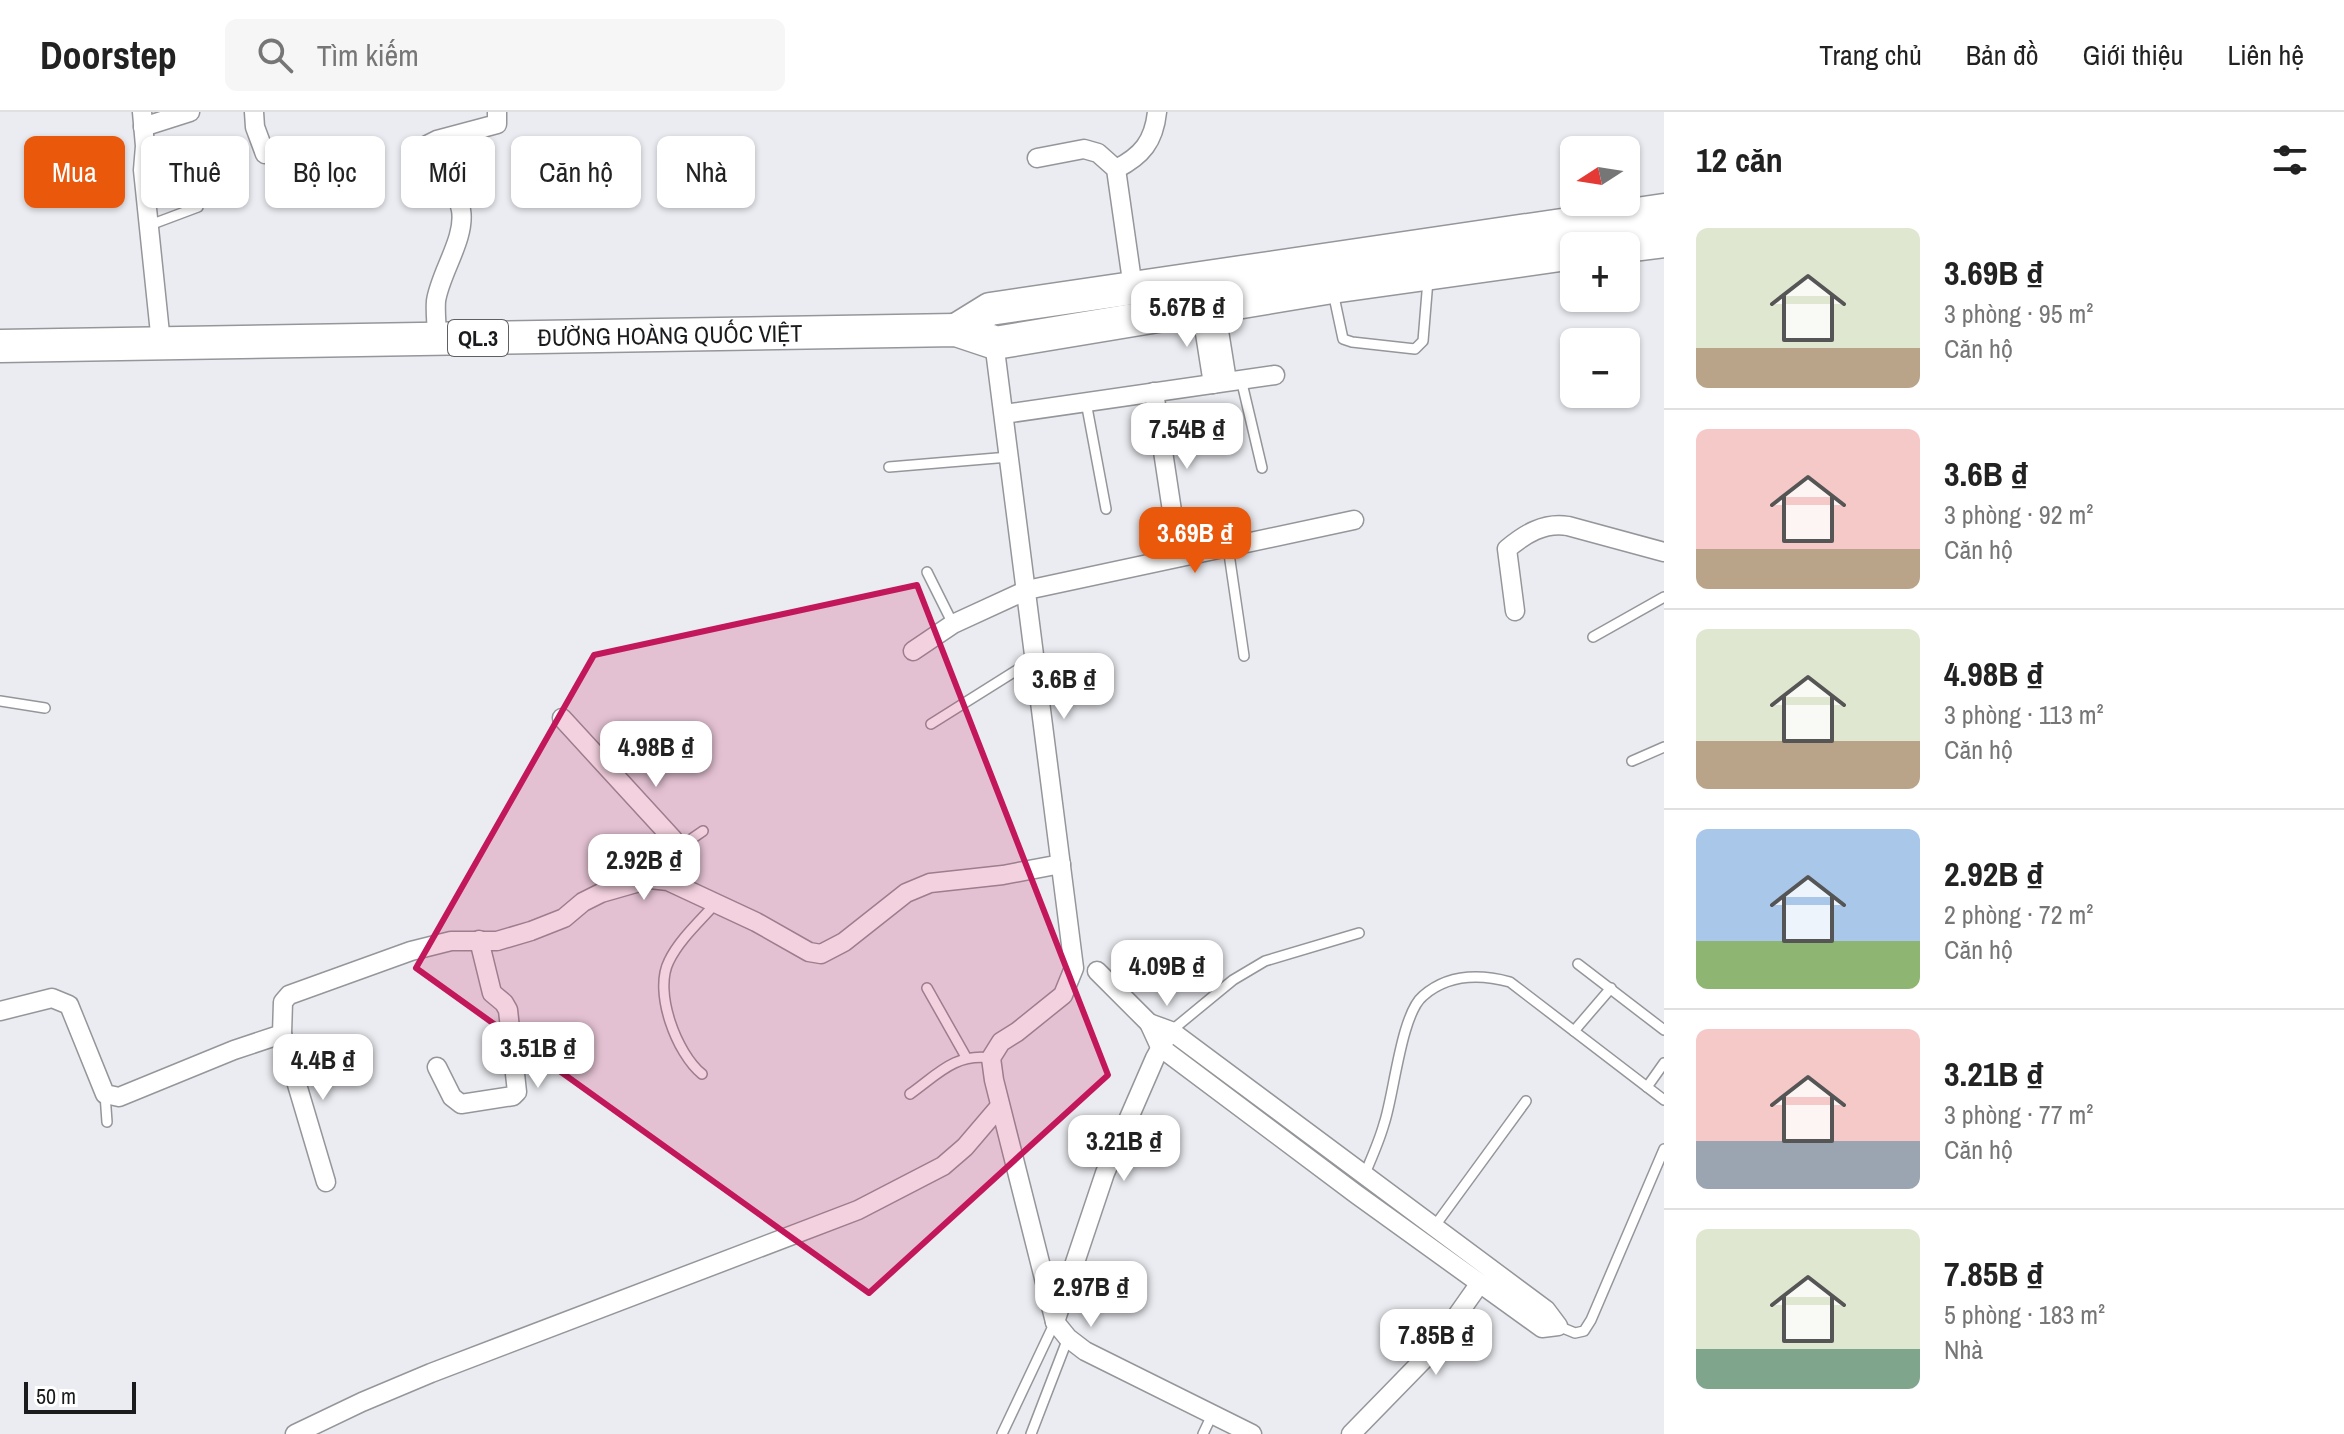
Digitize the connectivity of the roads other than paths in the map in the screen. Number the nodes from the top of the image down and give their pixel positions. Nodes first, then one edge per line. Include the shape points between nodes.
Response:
1 (190, 112) edge
2 (254, 112) edge
3 (497, 112) edge
4 (1157, 112) edge
5 (143, 120) edge
6 (265, 154) dead end
7 (1037, 158) dead end
8 (1116, 169) junction
9 (195, 208) edge
10 (1664, 210) edge
11 (150, 225) junction
12 (1664, 241) edge
13 (1640, 244) edge
14 (1560, 255) edge
15 (1429, 273) junction
16 (1332, 287) junction
17 (1133, 288) junction
18 (1208, 307) junction
19 (990, 309) junction
20 (956, 330) junction
21 (437, 339) junction
22 (161, 343) junction
23 (995, 343) junction
24 (0, 346) edge
25 (1275, 375) dead end
26 (1227, 381) junction
27 (1154, 392) junction
28 (1086, 402) junction
29 (1004, 414) junction
30 (1010, 457) junction
31 (889, 467) dead end
32 (1262, 468) dead end
33 (1106, 509) dead end
34 (1354, 520) dead end
35 (1228, 547) junction
36 (1664, 552) edge
37 (1179, 557) junction
38 (927, 572) dead end
39 (1027, 590) junction
40 (1664, 597) edge
41 (1515, 611) dead end
42 (953, 624) junction
43 (1593, 637) dead end
44 (913, 651) dead end
45 (1244, 656) dead end
46 (1036, 658) junction
47 (0, 701) edge
48 (45, 708) dead end
49 (562, 718) dead end
50 (931, 724) dead end
51 (1664, 747) edge
52 (1632, 761) dead end
53 (703, 831) dead end
54 (674, 851) junction
55 (1061, 864) junction
56 (661, 878) junction
57 (716, 903) junction
58 (1359, 933) dead end
59 (479, 940) junction
60 (1085, 961) junction
61 (1578, 964) dead end
62 (927, 988) dead end
63 (1611, 988) junction
64 (0, 1011) edge
65 (1664, 1030) edge
66 (1574, 1031) junction
67 (282, 1034) junction
68 (1165, 1039) junction
69 (966, 1057) junction
70 (991, 1058) junction
71 (1664, 1063) edge
72 (437, 1067) dead end
73 (702, 1074) dead end
74 (1647, 1087) junction
75 (105, 1094) junction
76 (910, 1094) dead end
77 (1664, 1100) edge
78 (1526, 1101) dead end
79 (1000, 1106) junction
80 (107, 1122) dead end
81 (1664, 1149) edge
82 (1364, 1175) junction
83 (326, 1182) dead end
84 (1356, 1194) junction
85 (1429, 1235) junction
86 (1480, 1283) junction
87 (1055, 1322) junction
88 (1558, 1326) junction
89 (1068, 1338) junction
90 (1216, 1422) edge
91 (295, 1434) edge
92 (1002, 1434) edge
93 (1031, 1434) edge
94 (1203, 1434) edge
95 (1252, 1434) edge
96 (1351, 1434) edge

1 - 5 street
2 - 6 street
3 - 21 street via 497,124 437,140 424,153 461,207 458,236 436,299
4 - 8 street via 1152,139
5 - 11 street
7 - 8 street via 1084,149 1098,153
8 - 17 street
9 - 11 lane
10 - 17 highway
11 - 22 street
12 - 13 highway
14 - 15 highway, ĐƯỜNG HOÀNG QUỐC VIỆT / QL.3
15 - 16 highway, ĐƯỜNG HOÀNG QUỐC VIỆT / QL.3
15 - 16 lane via 1423,341 1415,349 1343,339
16 - 18 highway, ĐƯỜNG HOÀNG QUỐC VIỆT / QL.3
17 - 19 highway
18 - 23 highway, ĐƯỜNG HOÀNG QUỐC VIỆT / QL.3
18 - 26 street
19 - 20 highway
19 - 23 street
20 - 21 highway, ĐƯỜNG HOÀNG QUỐC VIỆT / QL.3
20 - 23 highway, ĐƯỜNG HOÀNG QUỐC VIỆT / QL.3
21 - 22 highway, ĐƯỜNG HOÀNG QUỐC VIỆT / QL.3
22 - 24 highway, ĐƯỜNG HOÀNG QUỐC VIỆT / QL.3
23 - 29 street
25 - 26 street
26 - 27 street
26 - 32 lane
27 - 28 street
27 - 37 street
28 - 29 street
28 - 33 lane
29 - 30 street
30 - 31 lane
30 - 39 street
34 - 35 street
35 - 37 street
35 - 45 lane
36 - 41 street via 1568,526 1544,526 1507,549
37 - 39 street
38 - 42 lane
39 - 42 street
39 - 46 street
40 - 43 lane
42 - 44 street
46 - 50 lane
46 - 55 street
47 - 48 lane
49 - 54 street via 673,839
51 - 52 lane
53 - 54 lane
54 - 56 street
55 - 57 street via 930,883 906,893 821,954
55 - 60 street
56 - 57 street
56 - 59 street via 601,893 564,918 531,931 497,941
57 - 73 lane via 668,961 664,977 671,1023 690,1064
58 - 68 lane via 1265,961 1192,1011
59 - 67 street via 411,951 289,995 283,1002
59 - 72 street via 492,993 508,1010 517,1092 461,1104
60 - 68 street
60 - 70 street via 1074,968 1063,995 1001,1042
61 - 63 lane
62 - 69 lane
63 - 65 lane
63 - 66 lane
64 - 75 street via 52,998 69,1005
66 - 74 lane
66 - 82 lane via 1510,982 1488,976 1461,977 1420,997 1407,1024 1385,1123
67 - 75 street via 119,1097
67 - 83 street
68 - 82 street
68 - 84 street
68 - 87 street via 1105,1173
69 - 70 lane
69 - 76 lane
70 - 79 street
71 - 74 lane
74 - 77 lane
75 - 80 lane
78 - 85 lane
79 - 87 street
79 - 91 street via 943,1166 872,1203 431,1373
81 - 88 lane via 1591,1320 1584,1331 1575,1333
82 - 84 lane
82 - 85 street
84 - 85 street
85 - 86 street
85 - 88 street via 1546,1310
86 - 88 street via 1542,1328
86 - 96 street via 1432,1351
87 - 89 street
87 - 92 lane
89 - 90 street
89 - 93 lane
90 - 94 lane
90 - 95 street

